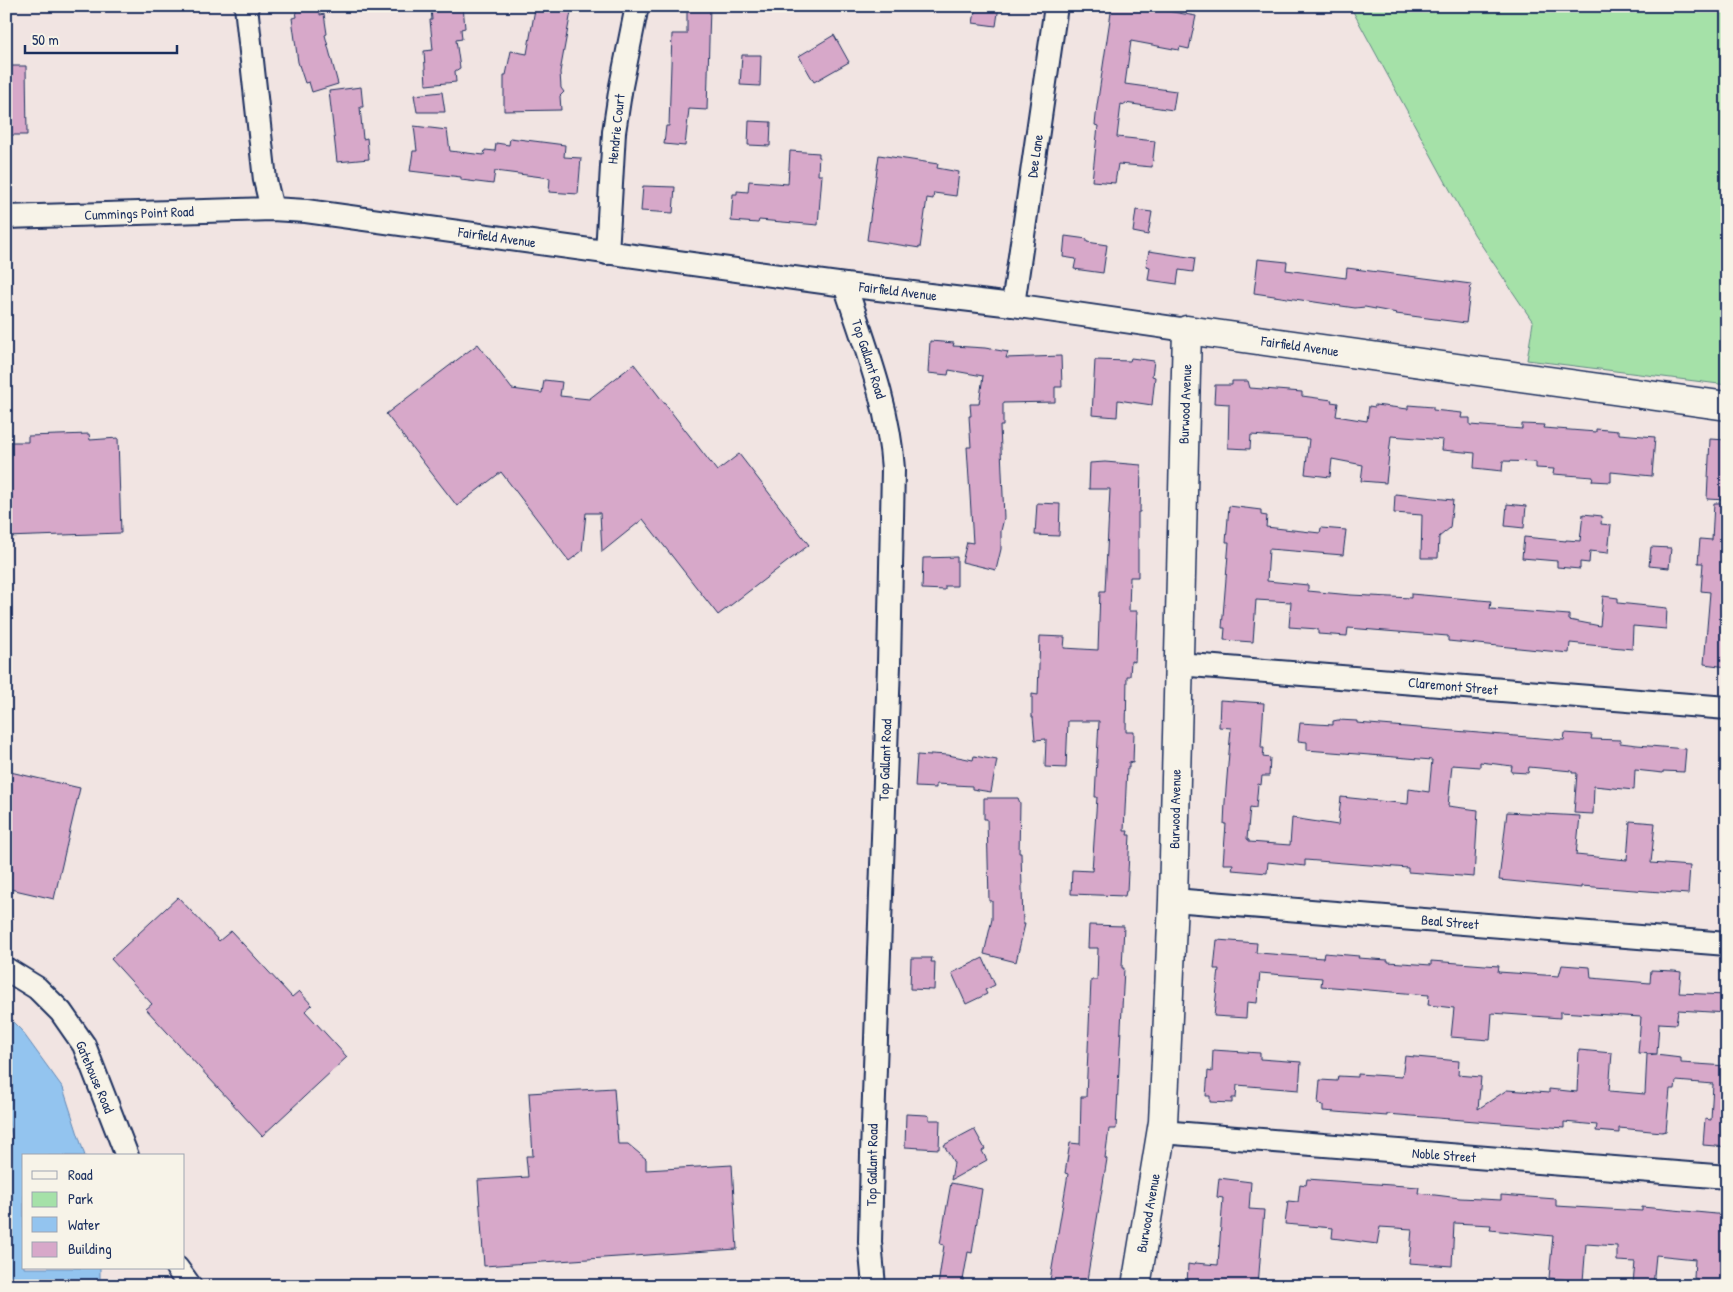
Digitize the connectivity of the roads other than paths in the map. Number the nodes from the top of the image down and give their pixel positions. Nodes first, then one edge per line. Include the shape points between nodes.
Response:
1 (246, 6) edge
2 (637, 6) edge
3 (1056, 6) edge
4 (272, 209) junction
5 (6, 217) edge
6 (606, 253) junction
7 (845, 285) junction
8 (1013, 305) junction
9 (1187, 330) junction
10 (1727, 406) edge
11 (1178, 664) junction
12 (1727, 708) edge
13 (1173, 900) junction
14 (1727, 944) edge
15 (6, 969) edge
16 (1161, 1132) junction
17 (127, 1154) edge
18 (1727, 1177) edge
19 (870, 1242) junction
20 (178, 1270) edge
21 (190, 1286) edge
22 (858, 1286) edge
23 (874, 1286) edge
24 (1136, 1286) edge

1 - 4 street via 265,180
2 - 6 street, Hendrie Court via 614,132
3 - 8 street, Dee Lane
4 - 5 street, Cummings Point Road
4 - 6 street, Fairfield Avenue via 316,212
6 - 7 street, Fairfield Avenue
7 - 8 street, Fairfield Avenue
7 - 19 street, Top Gallant Road via 883,402 893,469
8 - 9 street, Fairfield Avenue
9 - 10 street, Fairfield Avenue
9 - 11 street, Burwood Avenue
11 - 12 street, Claremont Street
11 - 13 street, Burwood Avenue
13 - 14 street, Beal Street
13 - 16 street, Burwood Avenue
15 - 17 street, Gatehouse Road via 37,988 61,1012 84,1045
16 - 18 street, Noble Street
16 - 24 street, Burwood Avenue
19 - 22 street, Top Gallant Road
19 - 23 street, Top Gallant Road
20 - 21 street

